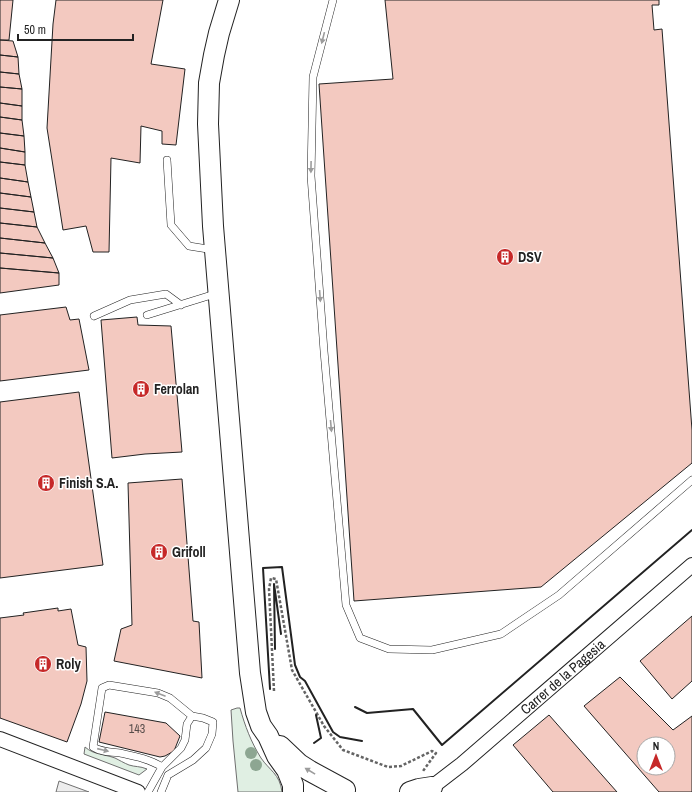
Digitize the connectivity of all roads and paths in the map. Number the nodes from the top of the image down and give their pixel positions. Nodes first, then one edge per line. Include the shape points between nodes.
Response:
1 (229, 0) edge
2 (333, 0) edge
3 (167, 160) dead end
4 (214, 250) junction
5 (218, 293) junction
6 (181, 305) junction
7 (147, 315) dead end
8 (94, 316) dead end
9 (692, 480) edge
10 (692, 565) edge
11 (274, 691) dead end
12 (192, 716) junction
13 (268, 736) junction
14 (0, 739) edge
15 (162, 767) junction
16 (430, 790) edge
17 (351, 791) edge
18 (138, 792) edge
19 (148, 792) edge
20 (161, 792) edge
21 (293, 792) edge
22 (325, 792) edge
23 (410, 792) edge

1 - 4 main road via 209,82 210,184
2 -> 9 lane via 313,77 311,176 346,605 360,638 389,649 432,650 501,634 559,595
3 - 4 lane via 171,225 189,246
4 - 5 main road
5 - 6 lane
5 - 13 main road via 250,673 256,712
6 - 7 lane
6 - 8 lane via 166,294 130,300
10 - 16 street, Carrer de la Pagesia
11 - 16 path via 269,589 271,578 276,580 292,670 328,733 343,750 388,767 401,766 432,751 436,754 423,772
12 - 15 lane via 187,724 181,748
12 -> 15 lane via 170,698 158,693 109,685 102,688 93,747 152,761
12 - 20 lane via 213,722 212,734 206,748 193,760 168,775
17 -> 13 main road via 299,764
13 - 21 main road via 287,770
14 - 18 street
15 - 19 lane
16 - 23 main road via 419,789
17 - 22 main road

